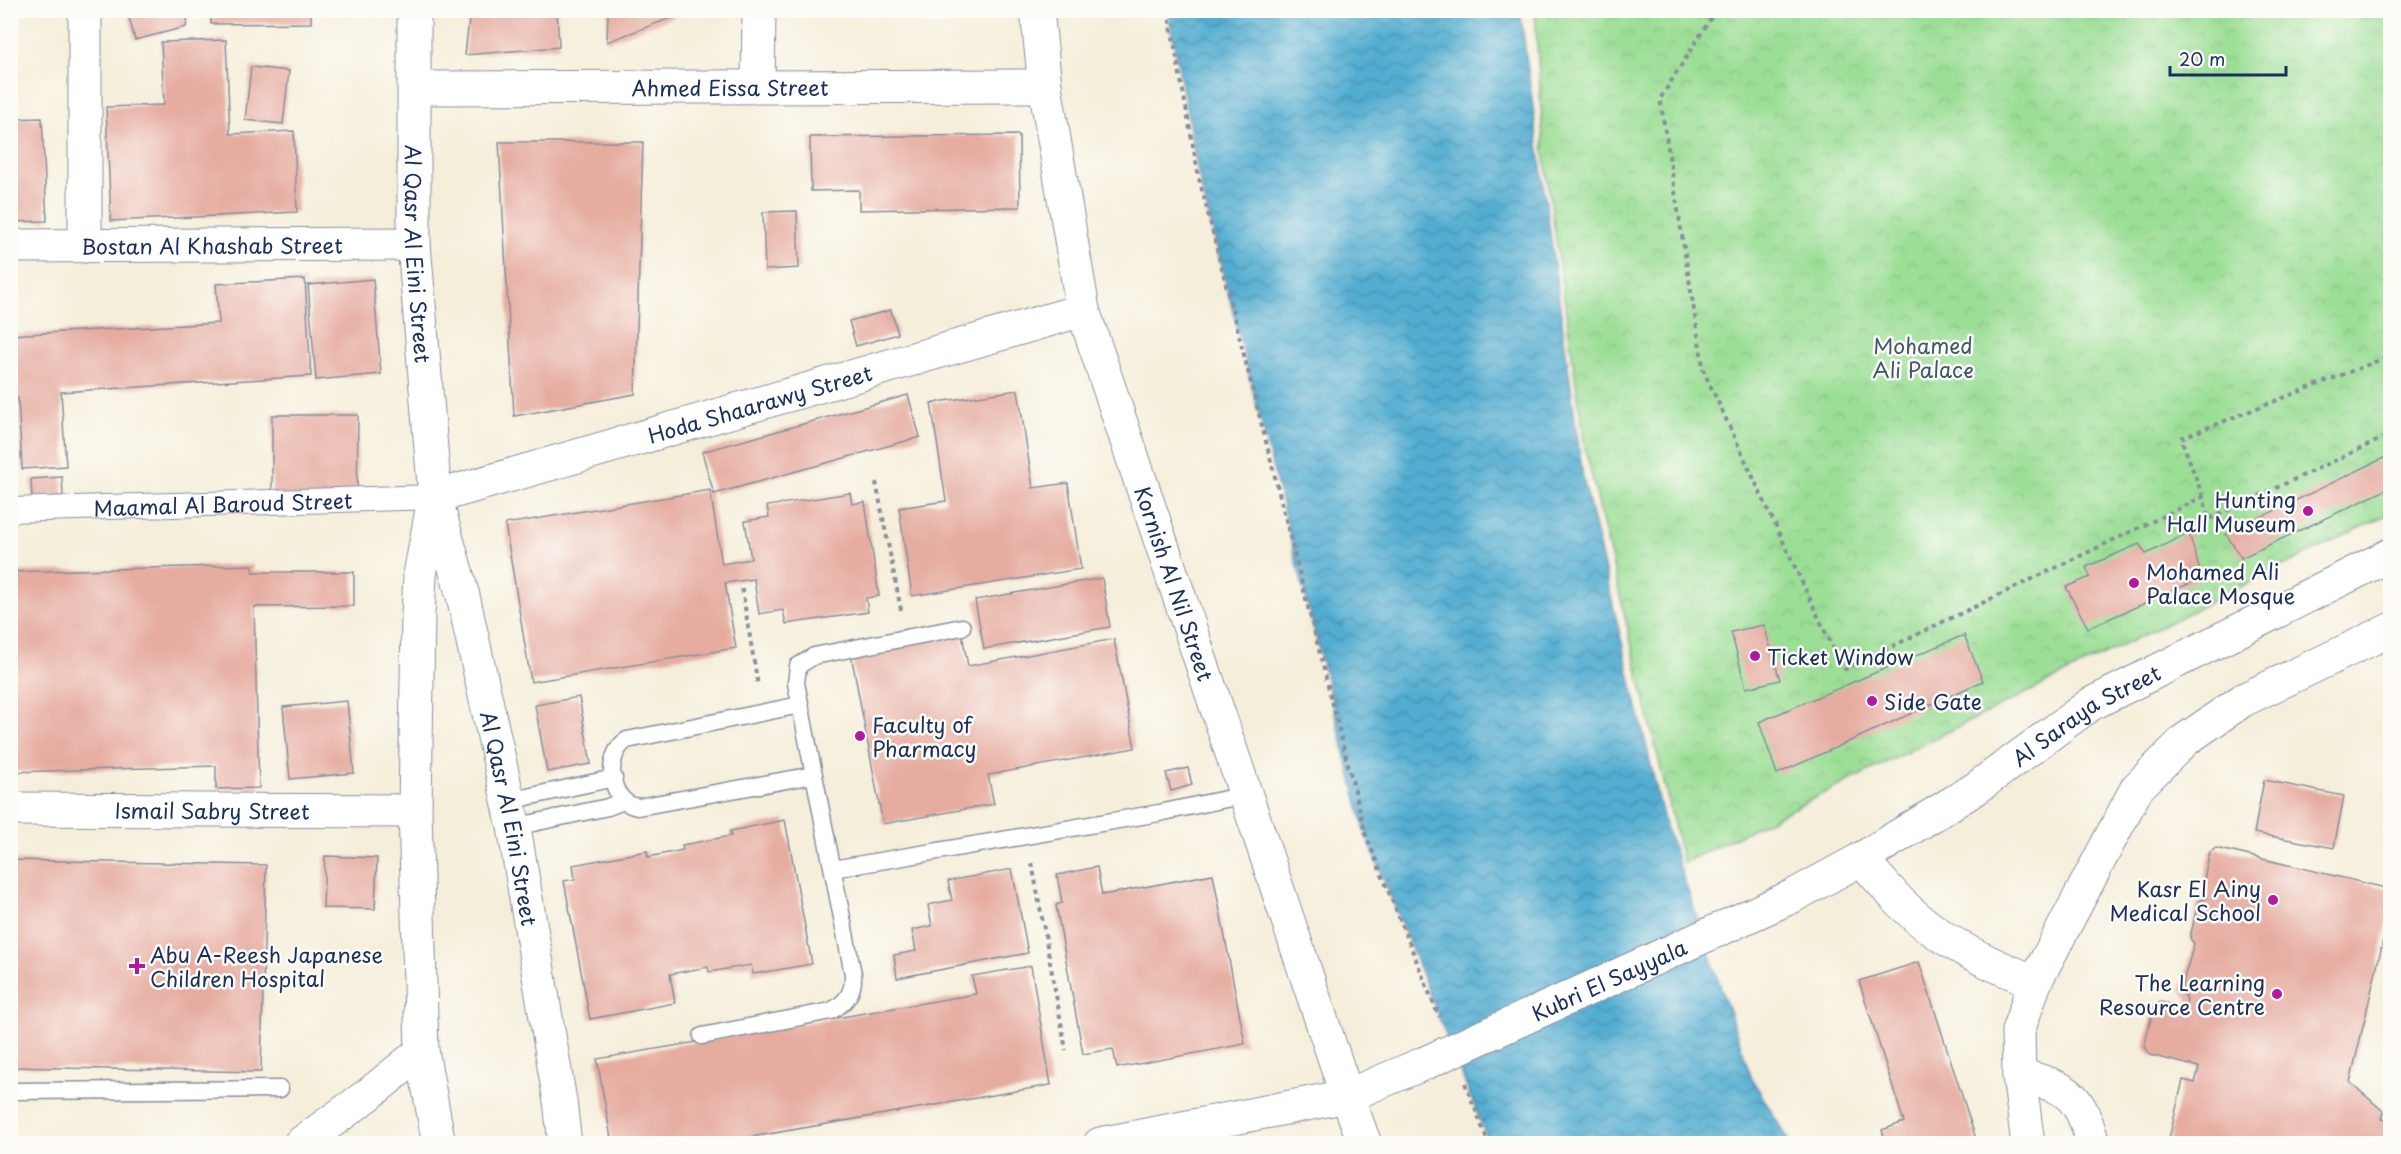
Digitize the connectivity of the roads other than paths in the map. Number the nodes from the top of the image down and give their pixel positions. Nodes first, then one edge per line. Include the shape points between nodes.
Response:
1 (85, 10) edge
2 (414, 10) edge
3 (759, 10) edge
4 (1036, 10) edge
5 (758, 87) junction
6 (1045, 87) junction
7 (415, 88) junction
8 (414, 244) junction
9 (10, 246) edge
10 (85, 246) junction
11 (1083, 310) junction
12 (435, 497) junction
13 (10, 510) edge
14 (2391, 555) edge
15 (962, 627) dead end
16 (2391, 630) edge
17 (800, 705) junction
18 (814, 775) junction
19 (614, 778) junction
20 (1245, 795) junction
21 (623, 801) junction
22 (10, 809) edge
23 (415, 811) junction
24 (512, 814) junction
25 (1862, 859) junction
26 (833, 869) junction
27 (1793, 896) joint
28 (2035, 982) junction
29 (702, 1036) dead end
30 (422, 1051) junction
31 (2019, 1075) junction
32 (280, 1089) dead end
33 (10, 1091) edge
34 (1347, 1096) junction
35 (300, 1143) edge
36 (439, 1143) edge
37 (565, 1143) edge
38 (1100, 1143) edge
39 (1365, 1143) edge
40 (2028, 1143) edge
41 (2093, 1143) edge

1 - 10 main road
2 - 7 main road, Al Qasr Al Eini Street
3 - 5 main road
4 - 6 main road, Kornish Al Nil Street
5 - 6 main road, Ahmed Eissa Street
5 - 7 main road, Ahmed Eissa Street
6 - 11 main road, Kornish Al Nil Street
7 - 8 main road, Al Qasr Al Eini Street
8 - 10 main road, Bostan Al Khashab Street
8 - 12 main road, Al Qasr Al Eini Street
9 - 10 main road, Bostan Al Khashab Street
11 - 12 main road, Hoda Shaarawy Street
11 - 20 main road, Kornish Al Nil Street
12 - 13 street, Maamal Al Baroud Street
12 - 23 main road, Al Qasr Al Eini Street via 419,595
12 - 24 main road, Al Qasr Al Eini Street via 464,596
14 - 25 main road, Al Saraya Street via 2091,704 1975,789
15 - 17 lane via 805,659 795,674
16 - 28 main road via 2243,700 2186,740 2137,789
17 - 18 lane
17 - 19 lane via 627,740 615,750
18 - 21 lane via 638,807
18 - 26 lane
19 - 21 lane
19 - 24 lane
20 - 26 lane
20 - 34 main road, Kornish Al Nil Street
21 - 24 lane via 608,807
22 - 23 main road, Ismail Sabry Street
23 - 30 main road, Al Qasr Al Eini Street
24 - 37 main road, Al Qasr Al Eini Street
25 - 27 main road, Al Saraya Street
25 - 28 main road via 1903,905 1943,937 1988,963
26 - 29 lane via 853,974 847,1000 831,1011
27 - 34 main road, Kubri El Sayyala, bridge
28 - 31 main road via 2018,1030
30 - 35 main road
30 - 36 main road, Al Qasr Al Eini Street
31 - 40 main road
31 - 41 main road via 2055,1084 2076,1100
32 - 33 lane
34 - 38 main road, Kubri El Sayyala
34 - 39 main road, Kornish Al Nil Street

